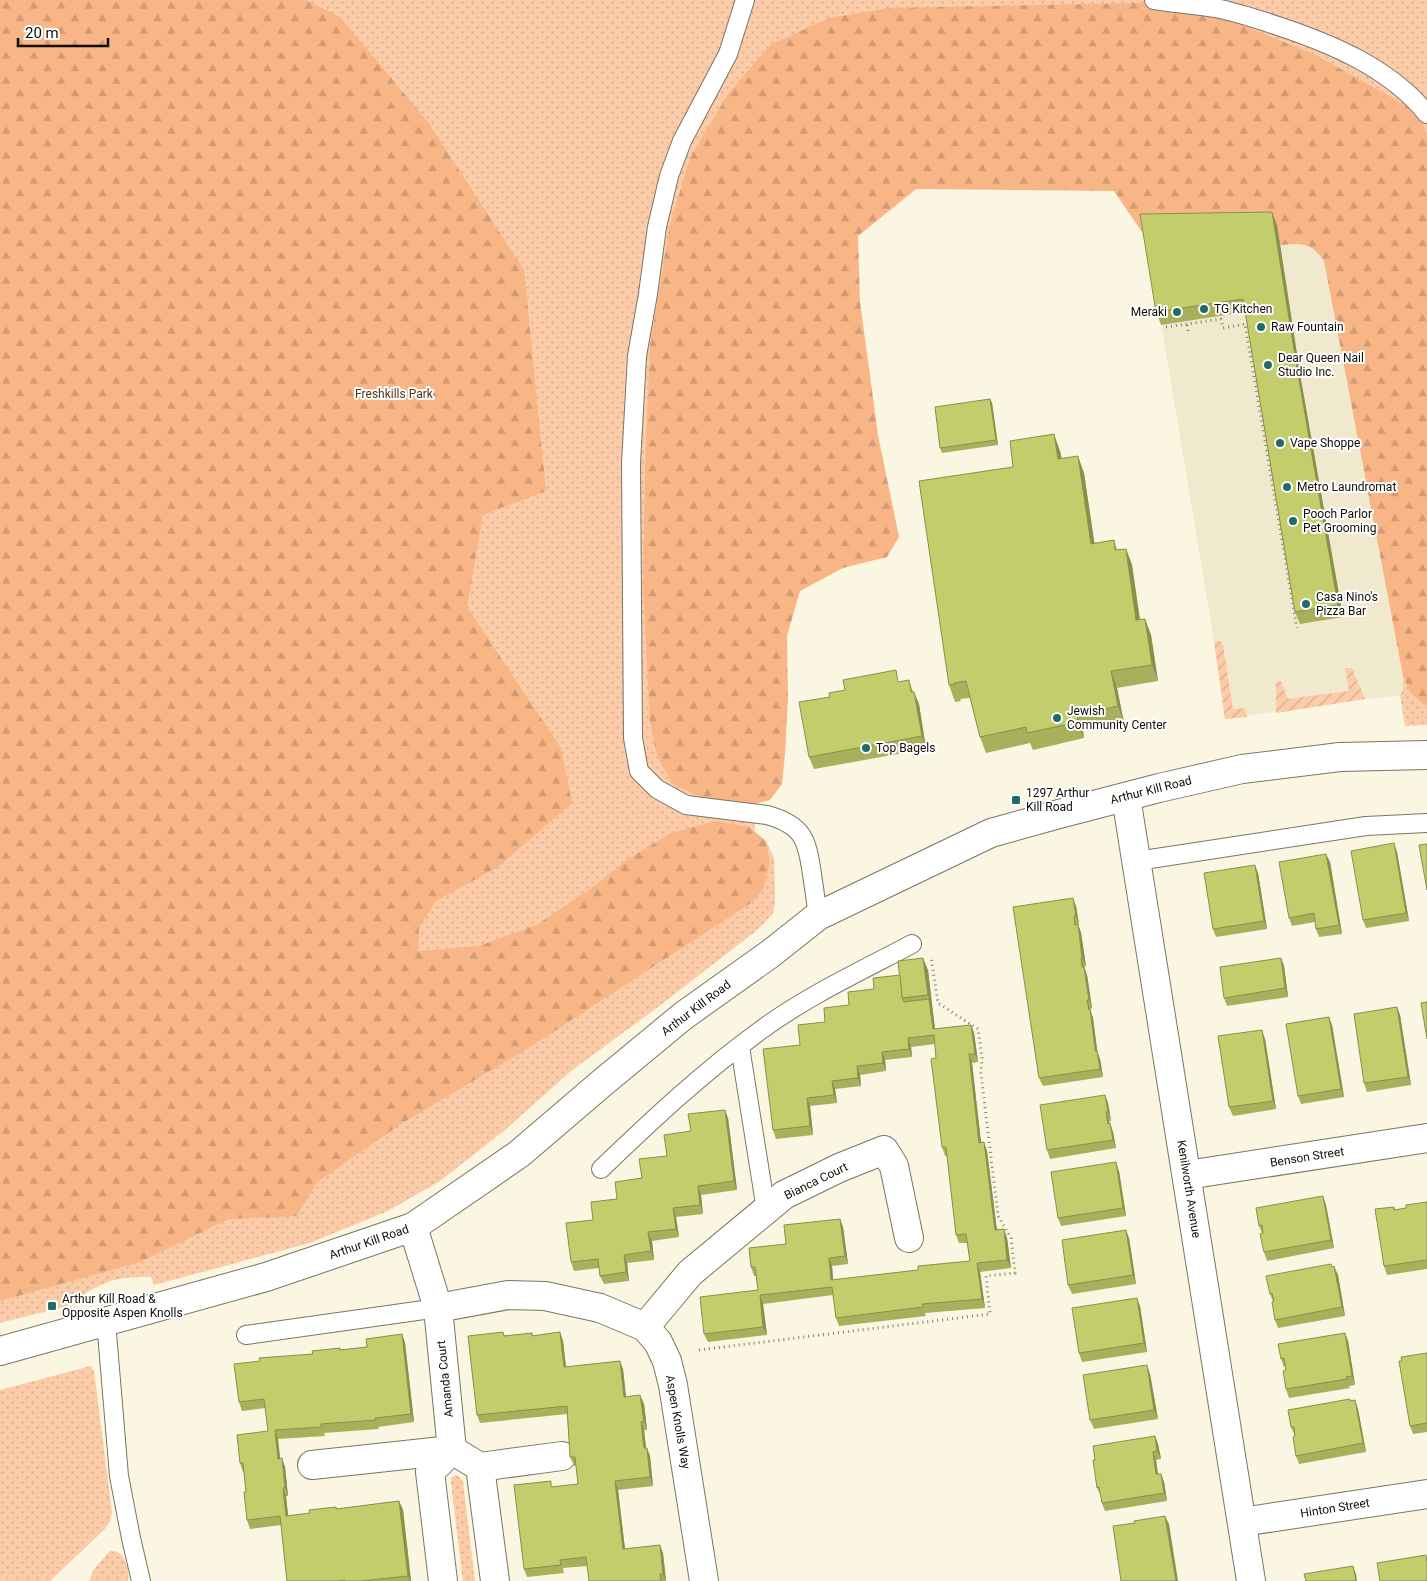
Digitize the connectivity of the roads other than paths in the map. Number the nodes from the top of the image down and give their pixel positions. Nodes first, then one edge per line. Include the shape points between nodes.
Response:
1 (746, 0) edge
2 (1154, 0) edge
3 (1427, 114) edge
4 (1427, 755) edge
5 (1126, 796) junction
6 (1427, 823) edge
7 (1137, 861) junction
8 (818, 916) junction
9 (912, 944) dead end
10 (740, 1047) junction
11 (1427, 1138) edge
12 (601, 1169) dead end
13 (1187, 1175) junction
14 (766, 1210) junction
15 (413, 1227) junction
16 (908, 1238) dead end
17 (438, 1308) junction
18 (106, 1321) junction
19 (645, 1327) junction
20 (246, 1335) dead end
21 (0, 1351) edge
22 (452, 1450) junction
23 (562, 1456) dead end
24 (312, 1466) dead end
25 (480, 1468) junction
26 (1427, 1494) edge
27 (1242, 1522) junction
28 (141, 1581) edge
29 (443, 1581) edge
30 (494, 1581) edge
31 (704, 1581) edge
32 (1252, 1581) edge

1 - 8 lane via 728,54 682,141 669,176 657,227 637,356 631,463 633,738 639,771 657,789 686,804 767,815 791,824 802,835 808,848
2 - 3 lane via 1216,8 1258,19 1348,53 1413,97
4 - 5 street, Arthur Kill Road via 1340,757 1242,769
5 - 7 street, Kenilworth Avenue
5 - 8 street, Arthur Kill Road via 991,834
6 - 7 lane via 1366,826
7 - 13 street, Kenilworth Avenue
8 - 15 street, Arthur Kill Road via 683,1016 519,1154
9 - 10 lane via 816,995
10 - 12 lane via 657,1115
10 - 14 lane
11 - 13 street, Benson Street
13 - 27 street, Kenilworth Avenue
14 - 16 street, Bianca Court via 784,1195 884,1150 894,1166
14 - 19 street, Bianca Court via 690,1273
15 - 17 street
15 - 18 street, Arthur Kill Road via 266,1277
17 - 19 street, Aspen Knolls Way via 508,1295 545,1296 600,1308
17 - 20 lane
17 - 22 street, Amanda Court
18 - 21 street, Arthur Kill Road
18 - 28 lane via 119,1476
19 - 31 street, Aspen Knolls Way via 658,1342 673,1385
22 - 24 street
22 - 25 street
22 - 29 street via 430,1472
23 - 25 street
25 - 30 street
26 - 27 street, Hinton Street
27 - 32 street, Kenilworth Avenue

